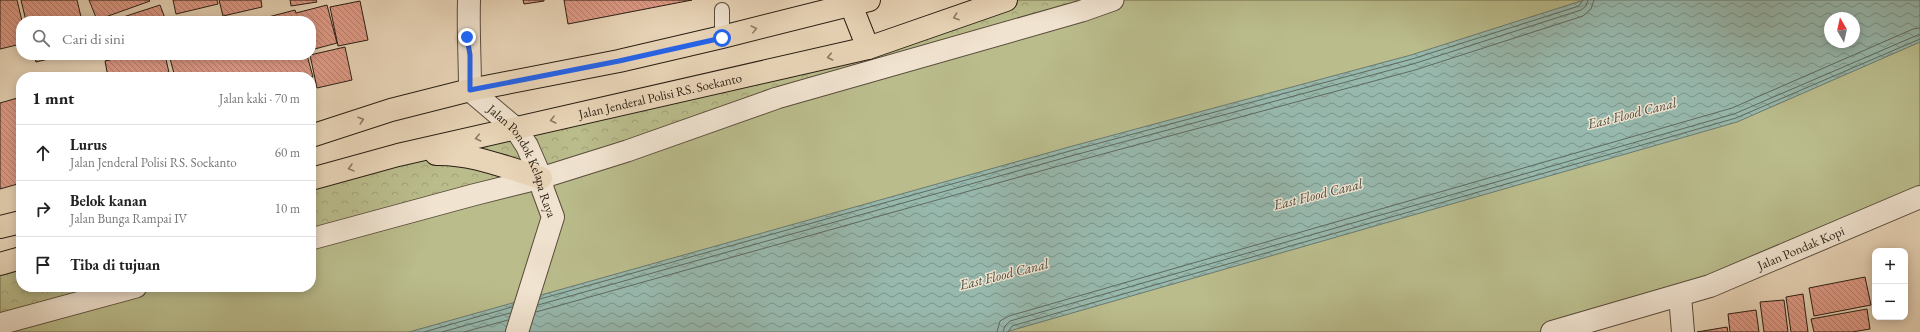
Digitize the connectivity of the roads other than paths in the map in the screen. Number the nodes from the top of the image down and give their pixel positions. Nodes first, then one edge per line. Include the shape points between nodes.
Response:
1 (469, 0) edge
2 (1006, 0) edge
3 (1113, 0) edge
4 (856, 2) edge
5 (722, 10) dead end
6 (722, 38) junction
7 (868, 48) junction
8 (470, 90) junction
9 (516, 129) junction
10 (316, 134) edge
11 (398, 155) junction
12 (316, 178) edge
13 (541, 178) junction
14 (1920, 197) edge
15 (16, 223) edge
16 (0, 227) edge
17 (316, 238) edge
18 (16, 259) edge
19 (0, 264) edge
20 (118, 292) edge
21 (1680, 296) junction
22 (0, 324) edge
23 (517, 332) edge
24 (1552, 332) edge
25 (1683, 332) edge

1 - 8 street via 467,37
2 -> 7 main road, Jalan Jenderal Polisi RS. Soekanto
3 - 13 street via 777,98 627,151
6 -> 4 main road
4 - 7 main road
5 - 6 lane
6 - 8 main road
7 -> 9 main road, Jalan Jenderal Polisi RS. Soekanto
8 - 9 street, Jalan Pondok Kelapa Raya
10 -> 8 main road via 391,110
9 -> 11 main road, Jalan Jenderal Polisi RS. Soekanto
9 - 13 street, Jalan Pondok Kelapa Raya via 527,146
11 -> 12 main road, Jalan Jenderal Polisi RS. Soekanto
11 - 13 main road via 451,154 481,159
13 - 17 street
13 - 23 street, Jalan Pondok Kelapa Raya via 553,217
14 - 21 street, Jalan Pondak Kopi via 1710,286
15 - 16 main road
18 - 19 main road
20 - 22 street
21 - 24 street, Jalan Pondak Kopi
21 - 25 street

